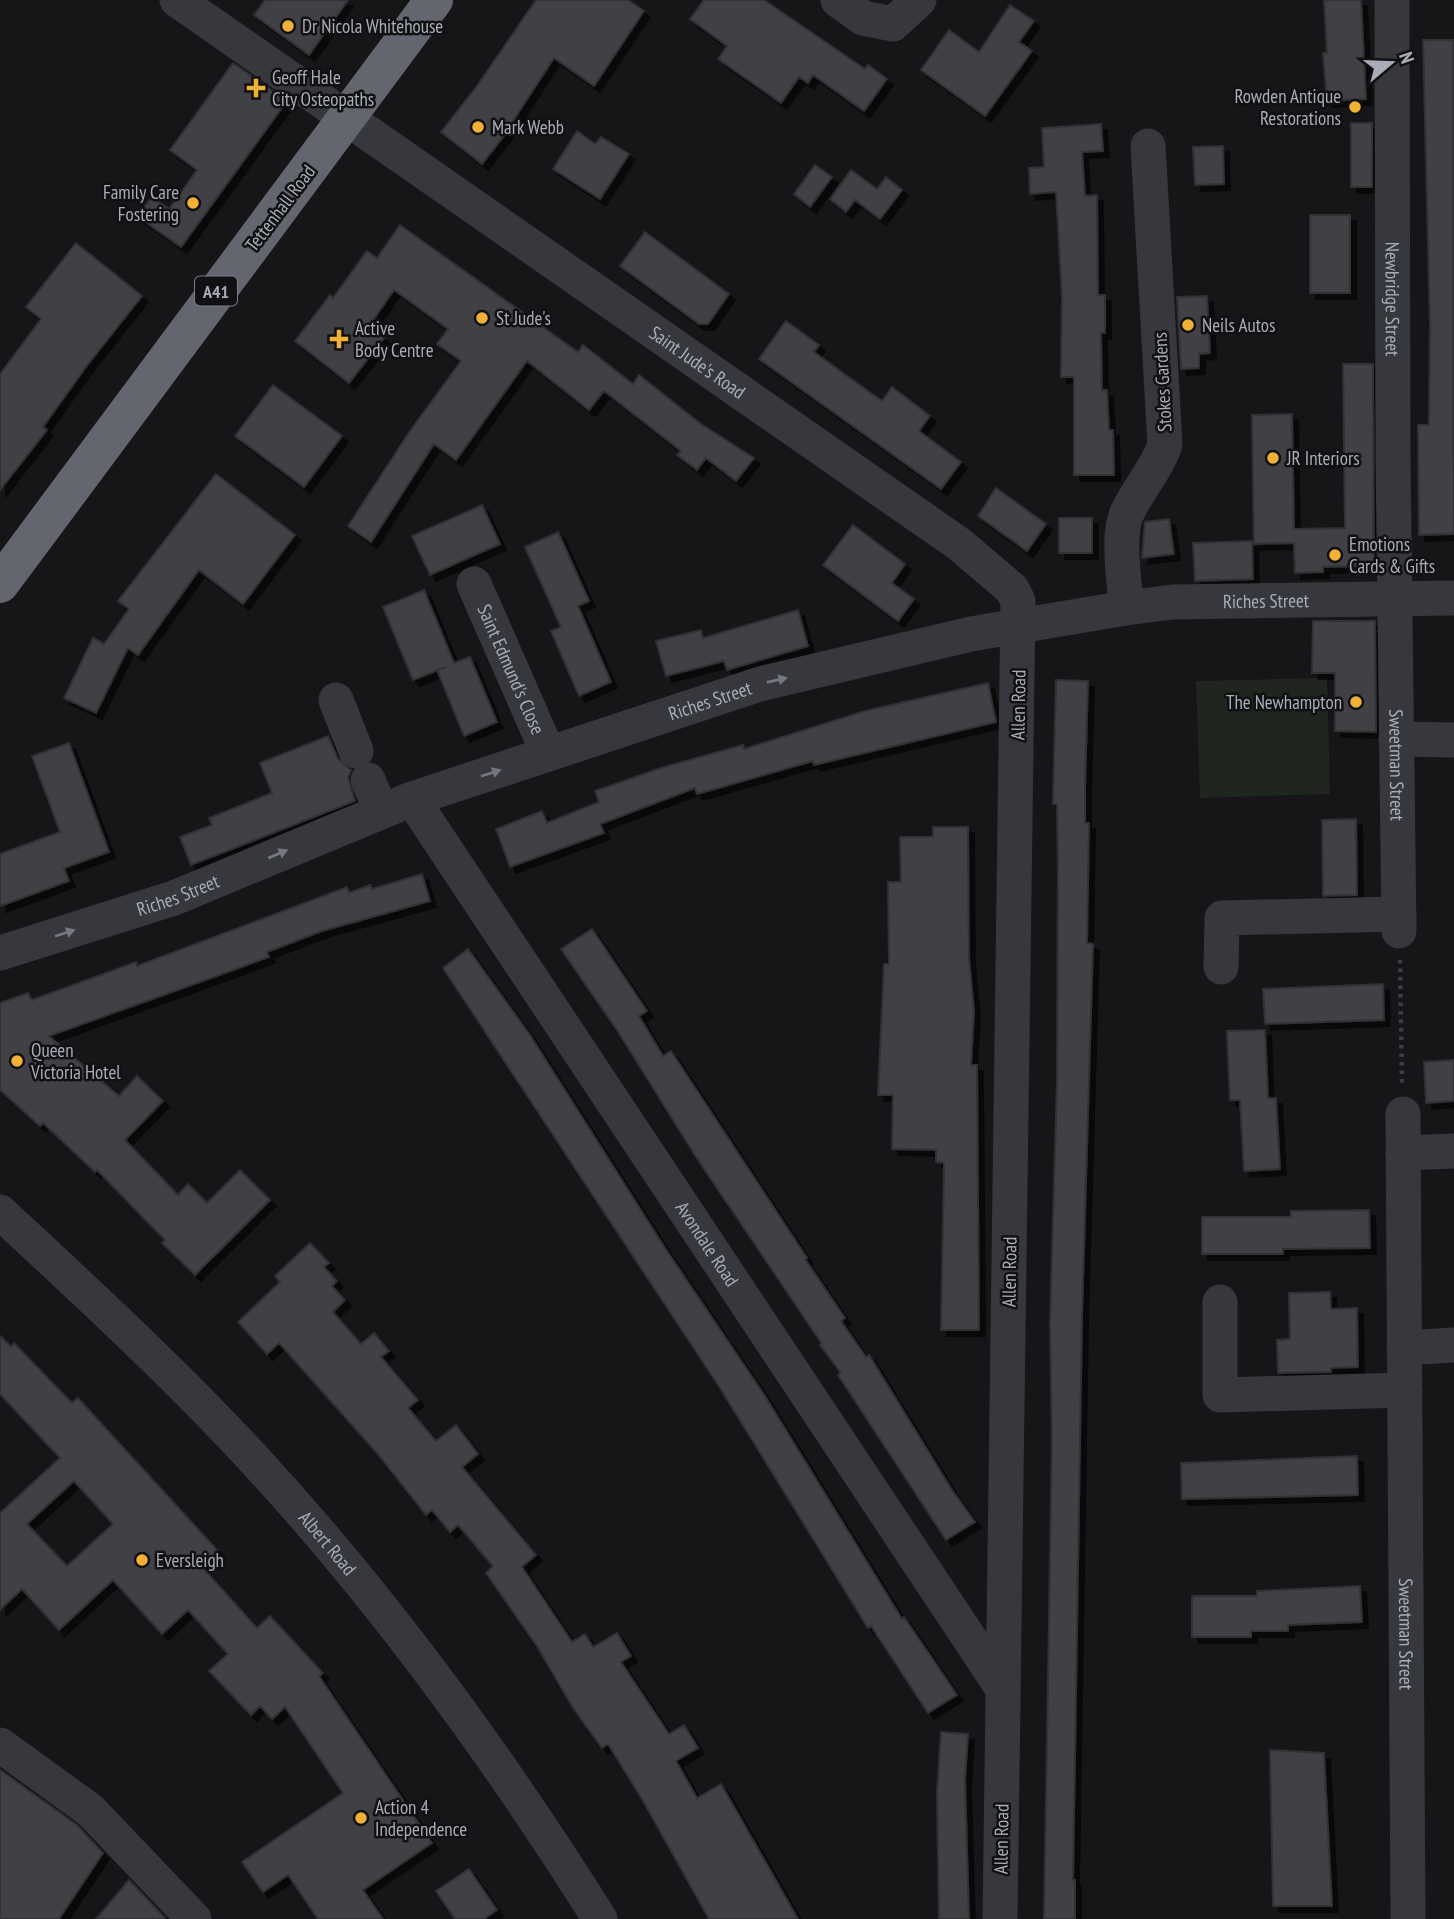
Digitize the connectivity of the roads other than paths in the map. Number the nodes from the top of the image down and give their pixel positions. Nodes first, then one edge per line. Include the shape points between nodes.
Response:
1 (177, 0) edge
2 (434, 0) edge
3 (838, 0) edge
4 (919, 0) edge
5 (1392, 0) edge
6 (349, 117) junction
7 (1148, 146) dead end
8 (0, 584) edge
9 (474, 584) dead end
10 (1454, 598) edge
11 (1395, 599) junction
12 (1126, 608) junction
13 (1019, 625) junction
14 (336, 700) dead end
15 (1396, 738) junction
16 (1454, 740) edge
17 (548, 754) junction
18 (397, 805) junction
19 (0, 953) edge
20 (1221, 967) dead end
21 (1402, 1114) road end
22 (1454, 1151) edge
23 (1403, 1153) junction
24 (0, 1212) edge
25 (1220, 1302) dead end
26 (1454, 1345) edge
27 (1404, 1348) junction
28 (1405, 1390) junction
29 (1003, 1689) junction
30 (0, 1745) edge
31 (194, 1919) edge
32 (600, 1919) edge
33 (1000, 1919) edge
34 (1408, 1919) edge

1 - 6 street, Saint Jude's Road
2 - 6 highway, Tettenhall Road / A41
3 - 4 street via 863,18 893,24
5 - 11 street, Newbridge Street
6 - 8 highway, Tettenhall Road / A41
6 - 13 street, Saint Jude's Road via 959,544 1012,589 1018,601
7 - 12 street, Stokes Gardens via 1165,445 1158,466 1126,513
9 - 17 street, Saint Edmund's Close
10 - 11 street, Riches Street
11 - 12 street, Riches Street via 1173,602
11 - 15 street, Sweetman Street
12 - 13 street, Riches Street
17 -> 13 street, Riches Street via 760,684
13 - 29 street, Allen Road
14 - 18 street, Avondale Road via 362,765
15 - 16 street
15 - 20 street, Sweetman Street via 1399,923 1222,918
18 -> 17 street, Riches Street
19 -> 18 street, Riches Street via 174,898
18 - 29 street, Avondale Road
21 - 23 street, Sweetman Street
22 - 23 street
23 - 27 street, Sweetman Street
24 - 32 street, Albert Road via 241,1446 310,1525 475,1733
25 - 28 street via 1220,1395
26 - 27 street
27 - 28 street, Sweetman Street
28 - 34 street, Sweetman Street
29 - 33 street, Allen Road
30 - 31 street via 90,1810

